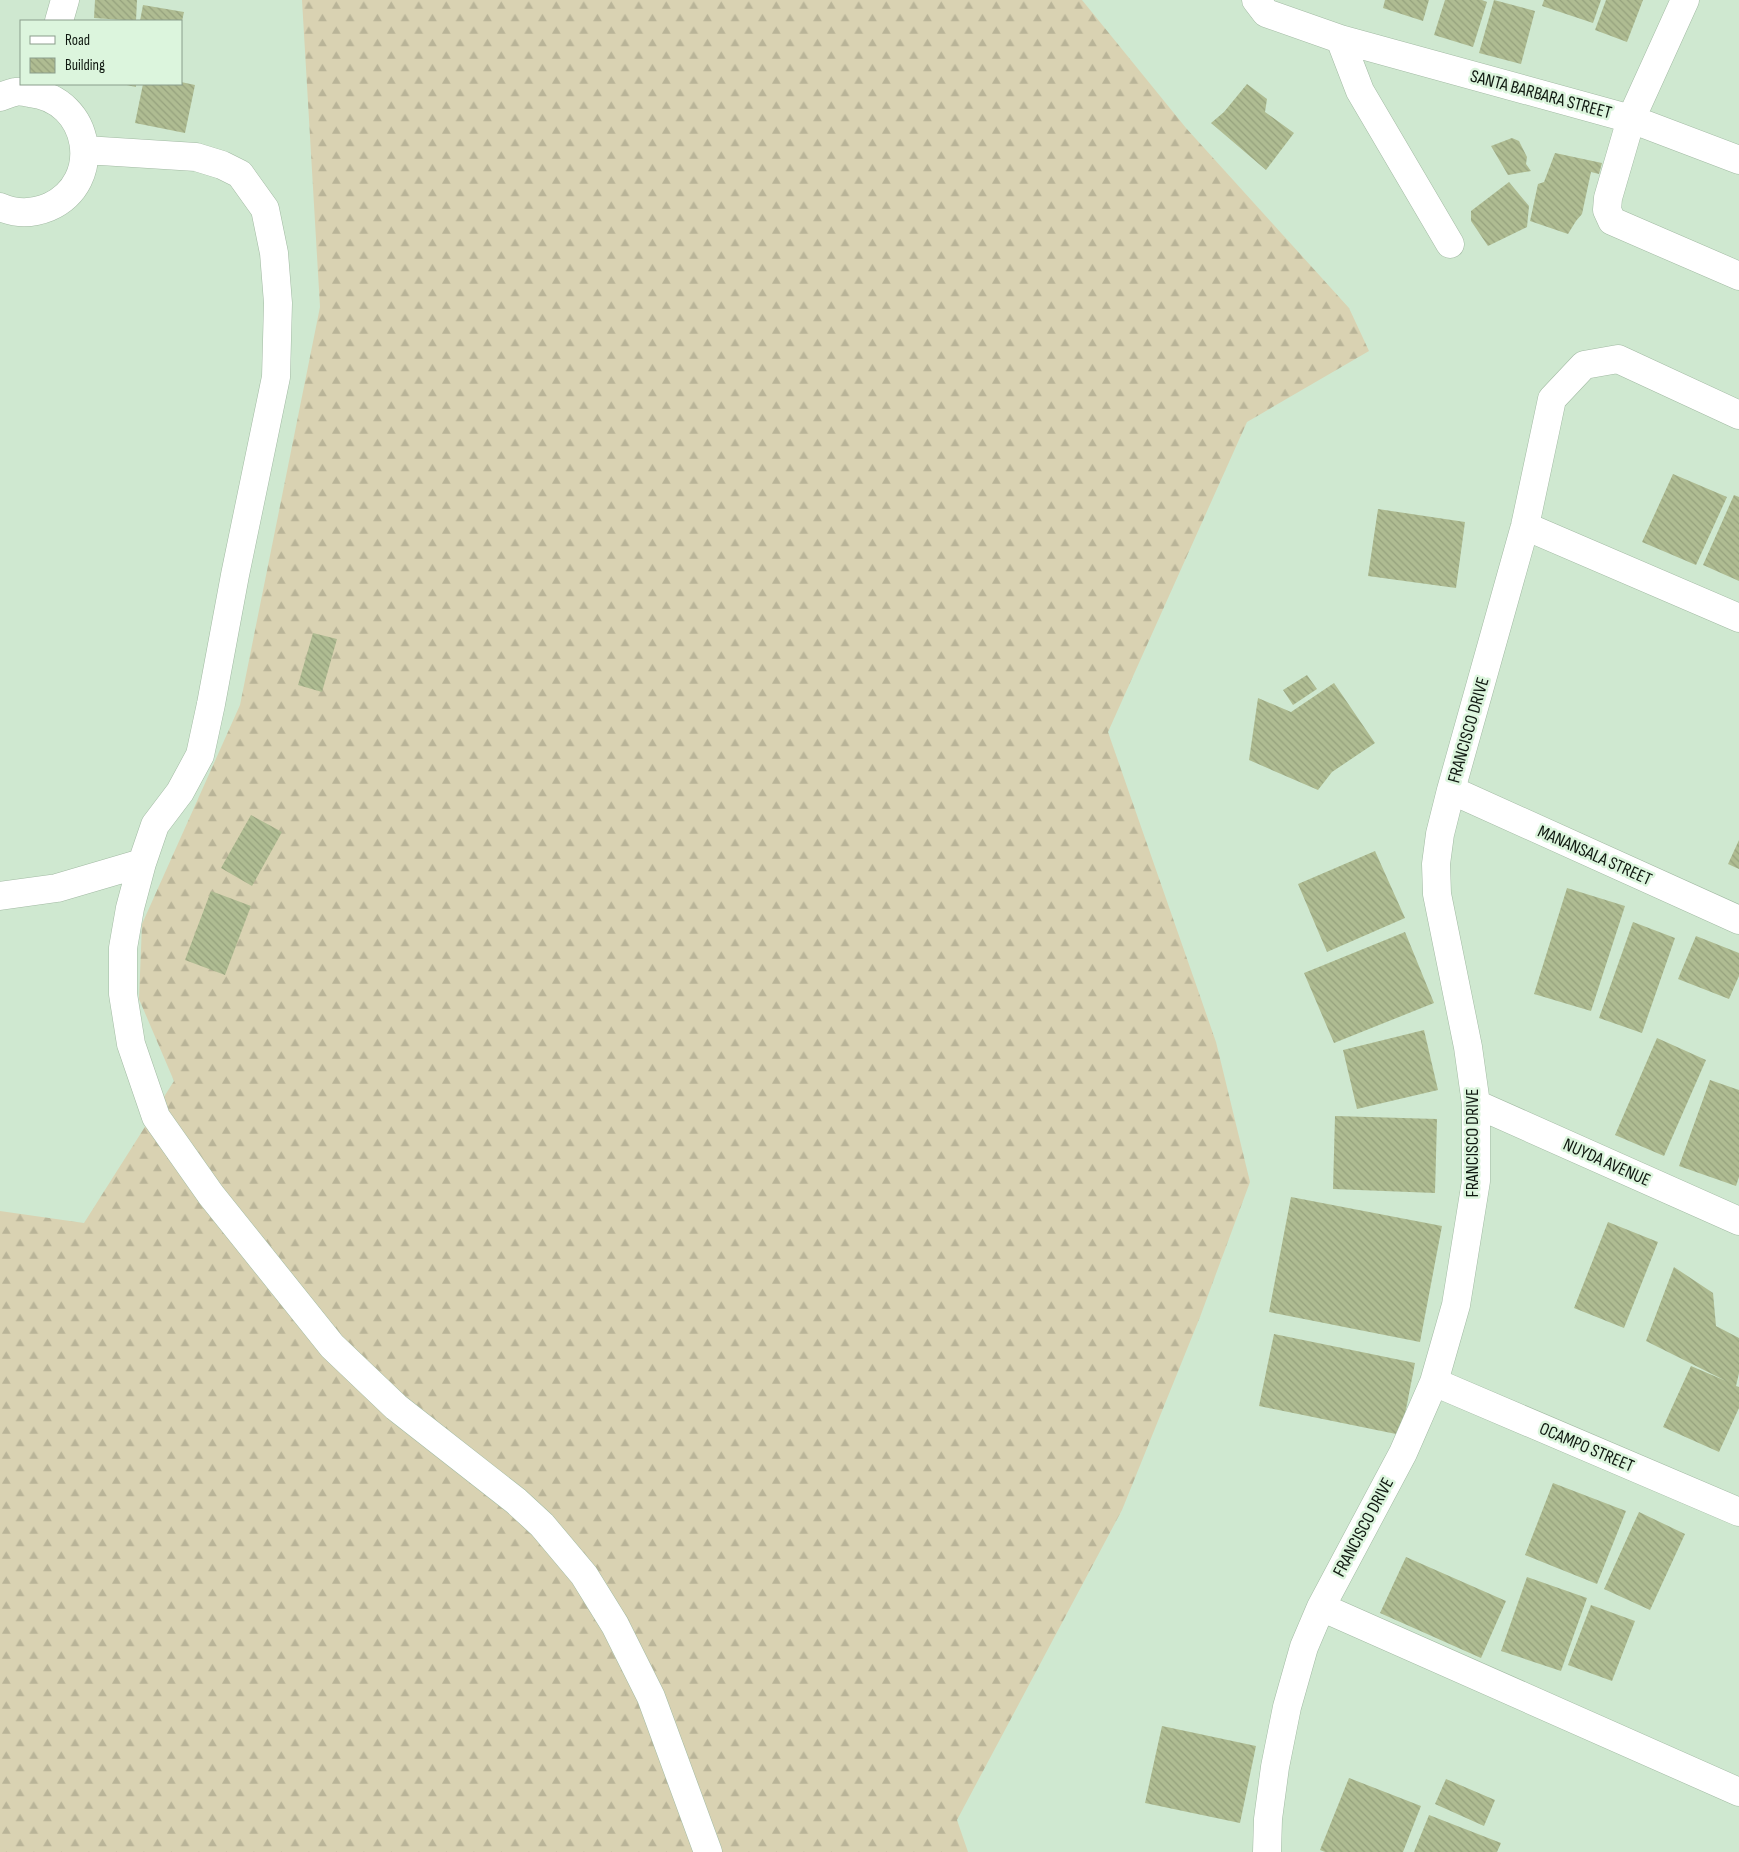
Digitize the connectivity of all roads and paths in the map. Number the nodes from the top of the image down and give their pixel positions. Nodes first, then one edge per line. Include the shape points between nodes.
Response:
1 (66, 0) edge
2 (1256, 0) edge
3 (1685, 0) edge
4 (60, 20) edge
5 (1340, 39) junction
6 (42, 89) edge
7 (0, 97) edge
8 (1631, 119) junction
9 (85, 150) junction
10 (1739, 160) edge
11 (0, 207) edge
12 (1450, 244) dead end
13 (1739, 276) edge
14 (1739, 415) edge
15 (1525, 526) junction
16 (1739, 618) edge
17 (1451, 790) junction
18 (142, 863) junction
19 (0, 896) edge
20 (1739, 920) edge
21 (1476, 1104) junction
22 (1739, 1221) edge
23 (1434, 1382) junction
24 (1739, 1512) edge
25 (1321, 1606) junction
26 (1739, 1792) edge
27 (708, 1852) edge
28 (1267, 1852) edge

1 - 4 street
2 - 5 street, SANTA BARBARA STREET via 1266,12
3 - 8 street
5 - 8 street, SANTA BARBARA STREET
5 - 12 street via 1360,91
6 - 7 street via 16,91
6 - 9 street via 72,115 81,131
8 - 10 street, SANTA BARBARA STREET
8 - 13 street via 1608,198 1606,210 1612,221
9 - 11 street via 78,181 56,203 25,213
9 - 18 street via 196,157 240,174 265,209 274,254 278,303 276,377 200,755 180,792 155,825
14 - 15 street, FRANCISCO DRIVE via 1618,359 1584,366 1552,399
15 - 16 street
15 - 17 street, FRANCISCO DRIVE
17 - 20 street, MANANSALA STREET
17 - 21 street, FRANCISCO DRIVE via 1440,834 1437,894
18 - 19 street via 57,888
18 - 27 street via 123,948 123,994 131,1044 156,1117 211,1195 332,1346 396,1407 516,1501 542,1525 584,1575 615,1625 651,1697
21 - 22 street, NUYDA AVENUE
21 - 23 street, FRANCISCO DRIVE via 1476,1181 1456,1304
23 - 24 street, OCAMPO STREET
23 - 25 street, FRANCISCO DRIVE via 1403,1453
25 - 26 street
25 - 28 street, FRANCISCO DRIVE via 1304,1647 1287,1707 1275,1767

